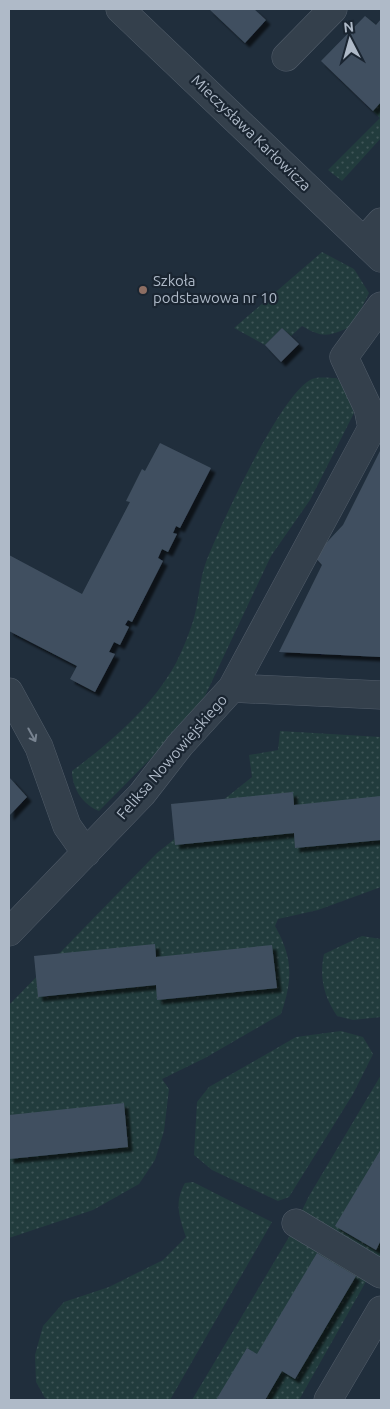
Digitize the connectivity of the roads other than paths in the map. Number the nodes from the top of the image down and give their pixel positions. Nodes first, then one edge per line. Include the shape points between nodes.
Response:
1 (120, 9) edge
2 (333, 9) edge
3 (286, 57) dead end
4 (375, 240) edge
5 (381, 306) edge
6 (232, 688) junction
7 (9, 692) edge
8 (381, 695) edge
9 (86, 853) junction
10 (9, 932) edge
11 (296, 1223) dead end
12 (381, 1274) edge
13 (381, 1310) edge
14 (328, 1400) edge

1 - 4 street, Mieczysława Karłowicza
2 - 3 street
5 - 6 street via 344,357 368,408 372,428
6 - 8 street, Feliksa Nowowiejskiego
6 - 9 street, Feliksa Nowowiejskiego via 180,745 142,794
7 -> 9 street via 39,747 67,826
9 - 10 street, Feliksa Nowowiejskiego
11 - 12 street
13 - 14 street

